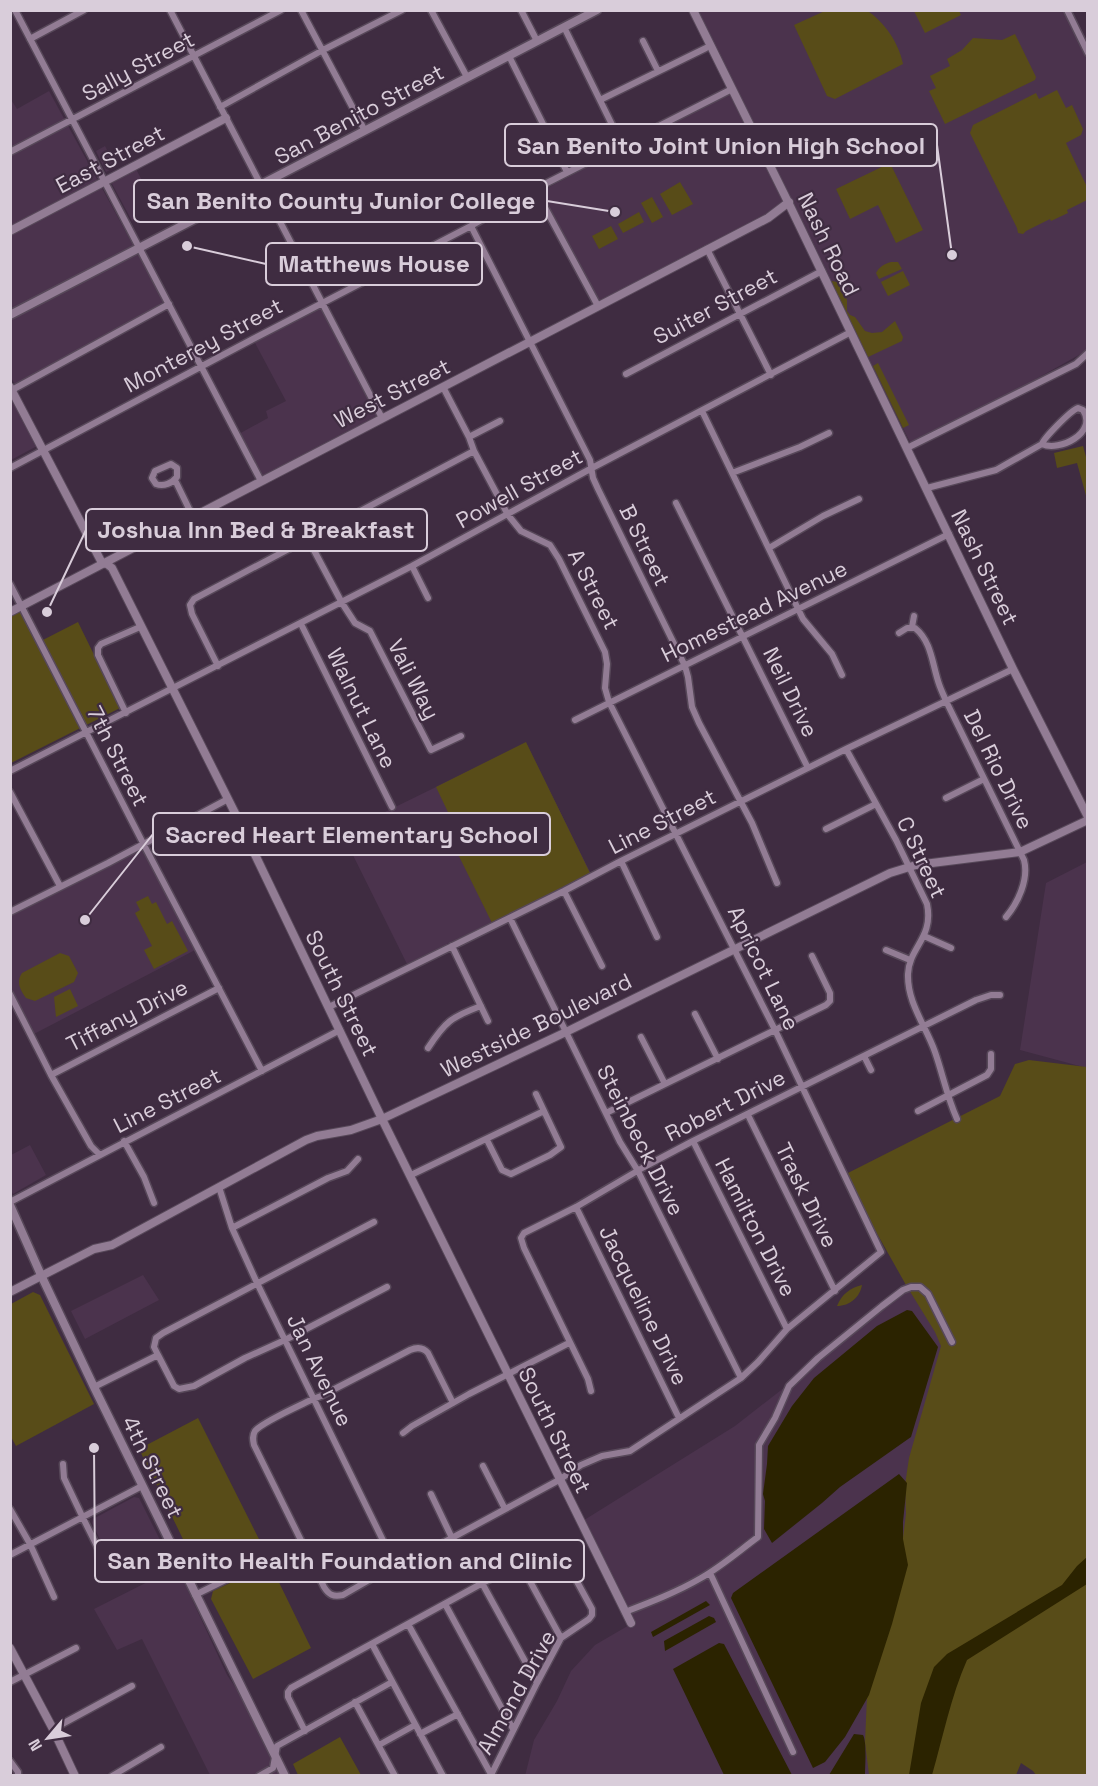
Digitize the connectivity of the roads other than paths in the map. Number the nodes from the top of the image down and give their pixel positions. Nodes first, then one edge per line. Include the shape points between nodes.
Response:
1 (15, 10) edge
2 (84, 10) edge
3 (170, 10) edge
4 (281, 10) edge
5 (301, 10) edge
6 (402, 10) edge
7 (431, 10) edge
8 (521, 10) edge
9 (597, 10) edge
10 (693, 10) edge
11 (1067, 10) edge
12 (564, 27) junction
13 (30, 39) junction
14 (537, 41) junction
15 (643, 41) dead end
16 (706, 48) dead end
17 (322, 50) junction
18 (1088, 53) edge
19 (509, 56) junction
20 (194, 57) junction
21 (658, 71) junction
22 (467, 77) junction
23 (732, 89) junction
24 (600, 100) junction
25 (220, 106) junction
26 (226, 118) junction
27 (73, 120) junction
28 (365, 131) junction
29 (622, 145) junction
30 (10, 152) edge
31 (567, 172) junction
32 (105, 182) junction
33 (261, 185) junction
34 (535, 189) junction
35 (789, 202) junction
36 (471, 226) junction
37 (10, 231) edge
38 (139, 247) junction
39 (707, 249) junction
40 (822, 271) junction
41 (169, 304) junction
42 (323, 304) junction
43 (598, 306) junction
44 (740, 313) junction
45 (10, 315) edge
46 (851, 332) junction
47 (530, 341) junction
48 (1088, 353) edge
49 (201, 366) junction
50 (626, 374) dead end
51 (771, 375) junction
52 (443, 387) junction
53 (11, 389) edge
54 (702, 411) junction
55 (382, 418) junction
56 (500, 421) dead end
57 (829, 433) dead end
58 (469, 437) junction
59 (1042, 444) junction
60 (907, 448) junction
61 (43, 450) junction
62 (474, 451) junction
63 (10, 468) edge
64 (592, 468) junction
65 (732, 473) junction
66 (175, 480) dead end
67 (261, 481) junction
68 (927, 488) junction
69 (859, 499) dead end
70 (676, 503) dead end
71 (508, 515) junction
72 (193, 516) junction
73 (949, 534) junction
74 (308, 539) junction
75 (770, 548) junction
76 (102, 563) junction
77 (412, 566) junction
78 (10, 584) edge
79 (428, 598) dead end
80 (342, 603) junction
81 (22, 606) junction
82 (799, 610) junction
83 (10, 612) edge
84 (914, 616) dead end
85 (301, 624) junction
86 (141, 627) junction
87 (912, 627) junction
88 (899, 633) dead end
89 (743, 637) junction
90 (218, 666) junction
91 (684, 666) junction
92 (1013, 669) junction
93 (842, 675) dead end
94 (173, 690) junction
95 (946, 701) junction
96 (609, 702) junction
97 (126, 713) junction
98 (575, 720) dead end
99 (86, 733) junction
100 (461, 736) dead end
101 (846, 749) junction
102 (808, 768) junction
103 (10, 771) edge
104 (984, 779) junction
105 (10, 792) edge
106 (946, 798) dead end
107 (228, 799) junction
108 (741, 802) junction
109 (876, 804) junction
110 (392, 807) dead end
111 (1088, 818) edge
112 (826, 829) dead end
113 (676, 834) junction
114 (143, 843) junction
115 (1020, 852) junction
116 (621, 861) junction
117 (910, 866) junction
118 (777, 883) dead end
119 (60, 886) junction
120 (564, 891) junction
121 (10, 912) edge
122 (1006, 917) dead end
123 (510, 918) junction
124 (924, 936) junction
125 (657, 937) dead end
126 (452, 946) junction
127 (951, 948) dead end
128 (735, 949) junction
129 (886, 950) dead end
130 (812, 956) dead end
131 (910, 960) junction
132 (602, 966) dead end
133 (219, 988) junction
134 (10, 994) edge
135 (1000, 994) dead end
136 (481, 1006) junction
137 (329, 1007) junction
138 (695, 1014) dead end
139 (488, 1021) dead end
140 (923, 1026) junction
141 (340, 1030) junction
142 (775, 1030) junction
143 (566, 1032) junction
144 (641, 1037) dead end
145 (428, 1048) dead end
146 (991, 1054) dead end
147 (864, 1056) junction
148 (717, 1059) junction
149 (871, 1070) dead end
150 (262, 1071) junction
151 (51, 1075) junction
152 (665, 1084) junction
153 (802, 1086) junction
154 (536, 1094) dead end
155 (948, 1096) junction
156 (544, 1110) junction
157 (918, 1110) dead end
158 (606, 1113) junction
159 (748, 1115) junction
160 (382, 1119) junction
161 (957, 1119) dead end
162 (487, 1140) junction
163 (124, 1141) junction
164 (693, 1141) junction
165 (99, 1154) junction
166 (358, 1159) dead end
167 (638, 1171) junction
168 (411, 1175) junction
169 (219, 1187) junction
170 (10, 1203) edge
171 (154, 1203) dead end
172 (576, 1207) junction
173 (374, 1222) dead end
174 (232, 1227) junction
175 (41, 1275) junction
176 (257, 1283) junction
177 (387, 1287) dead end
178 (835, 1291) junction
179 (10, 1292) edge
180 (787, 1329) junction
181 (285, 1341) junction
182 (952, 1342) dead end
183 (569, 1343) junction
184 (158, 1355) junction
185 (508, 1374) junction
186 (741, 1378) junction
187 (94, 1387) junction
188 (591, 1391) dead end
189 (314, 1399) junction
190 (453, 1403) junction
191 (679, 1418) junction
192 (403, 1433) dead end
193 (63, 1464) dead end
194 (483, 1466) dead end
195 (560, 1480) junction
196 (142, 1486) junction
197 (431, 1494) dead end
198 (10, 1509) edge
199 (505, 1509) junction
200 (83, 1518) junction
201 (452, 1538) junction
202 (302, 1542) junction
203 (30, 1544) junction
204 (10, 1555) edge
205 (520, 1563) junction
206 (112, 1565) dead end
207 (395, 1565) junction
208 (710, 1573) junction
209 (482, 1583) junction
210 (195, 1595) junction
211 (54, 1597) dead end
212 (445, 1604) junction
213 (625, 1612) junction
214 (631, 1623) dead end
215 (408, 1624) junction
216 (561, 1638) junction
217 (372, 1644) junction
218 (10, 1648) edge
219 (76, 1648) dead end
220 (24, 1675) junction
221 (10, 1682) edge
222 (392, 1682) junction
223 (537, 1683) junction
224 (132, 1686) dead end
225 (355, 1702) junction
226 (458, 1714) junction
227 (415, 1725) junction
228 (513, 1729) junction
229 (53, 1730) junction
230 (305, 1731) junction
231 (420, 1734) junction
232 (378, 1745) junction
233 (161, 1747) dead end
234 (793, 1752) dead end
235 (276, 1758) junction
236 (10, 1761) edge
237 (491, 1775) edge
238 (18, 1776) edge
239 (75, 1776) edge
240 (112, 1776) edge
241 (259, 1776) edge
242 (285, 1776) edge
243 (395, 1776) edge
244 (443, 1776) edge

1 - 13 street
2 - 13 street
3 - 20 street
4 - 20 street, Sally Street
5 - 17 street
6 - 17 street
7 - 22 street
8 - 14 street
9 - 12 main road, San Benito Street
10 - 23 street, Nash Road
11 - 18 street
12 - 14 main road, San Benito Street
12 - 24 street
13 - 27 street
14 - 19 main road, San Benito Street
15 - 21 street
16 - 21 street
17 - 25 street
17 - 28 street
19 - 22 main road, San Benito Street
19 - 31 street
20 - 25 street
20 - 27 street, Sally Street
21 - 24 street
22 - 28 main road, San Benito Street
23 - 29 street, Monterey Street
23 - 35 street, Nash Road
24 - 29 street
25 - 26 street
26 - 32 street, East Street
26 - 33 street
27 - 30 street, Sally Street
27 - 32 street
28 - 33 main road, San Benito Street
29 - 31 street, Monterey Street
31 - 34 street, Monterey Street
32 - 37 street, East Street
32 - 38 street
33 - 38 main road, San Benito Street
33 - 42 street
34 - 36 street, Monterey Street
34 - 43 street
35 - 39 street, West Street via 768,218
35 - 40 street, Nash Road
36 - 42 street, Monterey Street
36 - 47 street, B Street
38 - 41 street
38 - 45 main road, San Benito Street
39 - 43 street, West Street
39 - 44 street
40 - 44 street, Suiter Street
40 - 46 street, Nash Road
41 - 49 street
41 - 53 street
42 - 49 street, Monterey Street
42 - 55 street
43 - 47 street, West Street
44 - 50 street, Suiter Street
44 - 51 street
46 - 51 street, Powell Street
46 - 60 street, Nash Street
47 - 52 street, West Street
47 - 64 street, B Street
48 - 60 street via 1076,364
49 - 61 street, Monterey Street
49 - 67 street
51 - 54 street, Powell Street
52 - 55 street, West Street
52 - 58 street, A Street
53 - 61 street, South Street
54 - 64 street, Powell Street
54 - 65 street
55 - 67 street, West Street
56 - 58 street
57 - 65 street
58 - 62 street, A Street
59 - 59 street via 1062,444 1080,435 1087,415 1078,408 1070,412
59 - 68 street via 996,470
60 - 68 street, Nash Street
61 - 63 street, Monterey Street
61 - 76 street, South Street
62 - 71 street, A Street
62 - 74 street
64 - 71 street, Powell Street
64 - 91 street, B Street via 598,489
65 - 75 street
66 - 72 street
67 - 72 street, West Street
68 - 73 street, Nash Street
69 - 75 street
70 - 89 street, Neil Drive
71 - 77 street, Powell Street
71 - 96 street, A Street via 521,531 550,545 559,559 605,652
72 - 76 street, West Street
73 - 82 street, Homestead Avenue
73 - 92 street, Nash Street
74 - 80 street
74 - 90 street via 192,601 192,614
75 - 82 street
76 - 81 street, West Street
76 - 86 street, South Street via 112,568
77 - 79 street
77 - 80 street, Powell Street
78 - 81 street, 7th Street
80 - 85 street, Powell Street
80 - 100 street, Vali Way via 355,623 370,631 431,750
81 - 83 street, West Street
81 - 99 street, 7th Street
82 - 89 street, Homestead Avenue
82 - 93 street via 832,654
84 - 87 street
85 - 90 street, Powell Street
85 - 110 street, Walnut Lane
86 - 94 street, South Street
86 - 97 street via 98,648
87 - 88 street
87 - 95 street, Del Rio Drive via 930,650
89 - 91 street, Homestead Avenue
89 - 102 street, Neil Drive
90 - 94 street, Powell Street
91 - 96 street, Homestead Avenue
91 - 108 street, B Street via 692,707
92 - 95 street, Line Street
92 - 111 street, Nash Street
94 - 97 street, Powell Street
94 - 107 street, South Street
95 - 101 street, Line Street
95 - 104 street, Del Rio Drive
96 - 98 street, Homestead Avenue
96 - 113 street, Apricot Lane
97 - 99 street, Powell Street
99 - 103 street, Powell Street
99 - 114 street, 7th Street
101 - 102 street, Line Street
101 - 109 street, C Street
102 - 108 street, Line Street
104 - 106 street
104 - 115 street, Del Rio Drive
105 - 119 street
107 - 114 street
107 - 137 street, South Street
108 - 113 street, Line Street
108 - 118 street, B Street
109 - 112 street
109 - 117 street, C Street
111 - 115 street, Westside Boulevard
113 - 116 street, Line Street
113 - 128 street, Apricot Lane
114 - 119 street
114 - 133 street, 7th Street
115 - 117 street, Westside Boulevard
115 - 122 street via 1025,873 1015,906
116 - 120 street, Line Street
116 - 125 street
117 - 124 street, C Street via 928,909
117 - 128 street, Westside Boulevard
119 - 121 street
120 - 123 street, Line Street
120 - 132 street
123 - 126 street, Line Street
123 - 143 street, Steinbeck Drive
124 - 127 street
124 - 131 street, C Street
126 - 136 street
126 - 137 street, Line Street
128 - 142 street, Apricot Lane
128 - 143 street, Westside Boulevard
129 - 131 street
130 - 142 street via 830,1001
131 - 140 street, C Street via 908,987
133 - 150 street, 7th Street
133 - 151 street, Tiffany Drive
134 - 151 street
135 - 140 street, Robert Drive via 982,997
136 - 139 street
136 - 145 street via 452,1018
137 - 141 street, South Street
138 - 148 street
140 - 147 street, Robert Drive
140 - 155 street, C Street via 935,1050
141 - 150 street, Line Street
141 - 160 street, South Street
142 - 148 street
142 - 153 street, Apricot Lane
143 - 158 street, Steinbeck Drive
143 - 160 street, Westside Boulevard
144 - 152 street
146 - 155 street via 987,1075
147 - 149 street
147 - 153 street, Robert Drive
148 - 152 street
150 - 163 street, Line Street
151 - 165 street
152 - 158 street
153 - 159 street, Robert Drive
153 - 178 street, Apricot Lane via 880,1252
154 - 156 street
155 - 157 street
155 - 161 street, C Street
156 - 162 street
156 - 162 street via 561,1147 550,1155 510,1174 502,1170
158 - 167 street, Steinbeck Drive
159 - 164 street, Robert Drive
159 - 178 street, Trask Drive
160 - 168 street, South Street
160 - 169 street, Westside Boulevard via 306,1140
162 - 168 street
163 - 165 street, Line Street
163 - 171 street
164 - 167 street, Robert Drive
164 - 180 street, Hamilton Drive
165 - 170 street, Line Street
166 - 174 street via 347,1172
167 - 172 street, Robert Drive
167 - 186 street, Steinbeck Drive
168 - 185 street, South Street
169 - 174 street, Jan Avenue
169 - 175 street, Westside Boulevard via 112,1245 94,1249
170 - 175 main road, 4th Street
172 - 183 street, Robert Drive via 521,1238
172 - 191 street, Jacqueline Drive
173 - 176 street
174 - 176 street, Jan Avenue
175 - 179 street, Westside Boulevard
175 - 187 main road, 4th Street
176 - 181 street, Jan Avenue
176 - 184 street via 156,1338 154,1347
177 - 181 street
178 - 180 street
180 - 186 street
181 - 184 street via 186,1389 174,1386
181 - 189 street, Jan Avenue
182 - 208 street via 928,1294 920,1287 911,1287 818,1358 789,1386 759,1445 758,1537
183 - 185 street
183 - 188 street
184 - 187 street
185 - 190 street
185 - 195 street, South Street
186 - 191 street
187 - 196 main road, 4th Street
189 - 190 street via 418,1347 428,1353
189 - 202 street via 262,1425 254,1432 253,1440
189 - 207 street, Jan Avenue
190 - 192 street
191 - 195 street via 630,1451 602,1456
193 - 200 street via 64,1478
194 - 199 street
195 - 199 street
195 - 213 street, South Street
196 - 200 street
196 - 210 main road, 4th Street
197 - 201 street
198 - 203 street
199 - 201 street
200 - 203 street
200 - 206 street via 100,1552
201 - 207 street
202 - 207 street via 324,1587 332,1595 343,1595
202 - 210 street
203 - 204 street
203 - 211 street
205 - 209 street
205 - 216 street
205 - 216 street, Almond Drive via 552,1545 561,1551 592,1612 589,1619
208 - 213 street
208 - 234 street
209 - 212 street
209 - 223 street
210 - 235 main road, 4th Street
212 - 215 street
212 - 228 street
213 - 214 street, South Street
215 - 217 street
215 - 226 street
216 - 223 street, Almond Drive
217 - 222 street
217 - 230 street via 288,1692
218 - 220 street
219 - 220 street
220 - 221 street
220 - 229 street
222 - 225 street
222 - 227 street
223 - 228 street, Almond Drive
224 - 229 street
225 - 230 street
225 - 232 street
226 - 231 street
226 - 237 street
227 - 231 street
227 - 232 street
228 - 237 street, Almond Drive
229 - 239 street
230 - 235 street via 278,1746
231 - 244 street
232 - 243 street
233 - 240 street
235 - 241 street via 273,1768
235 - 242 main road, 4th Street
236 - 238 street

